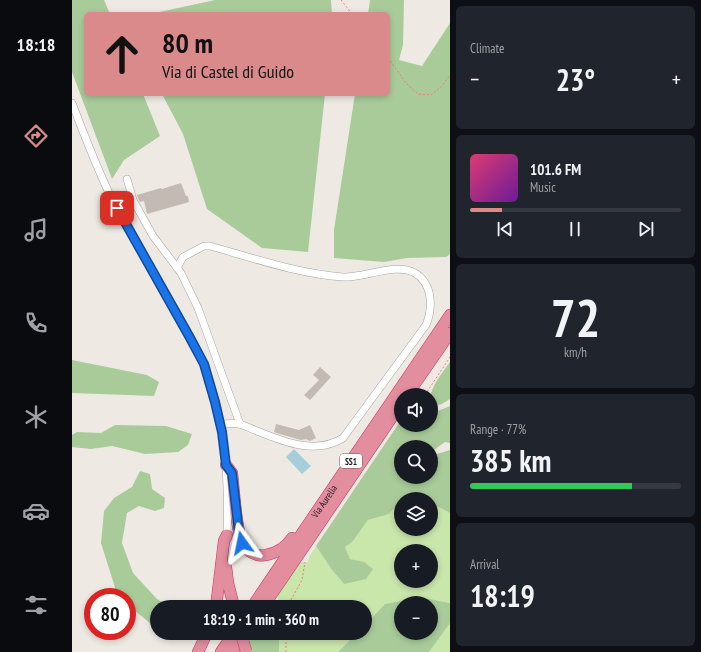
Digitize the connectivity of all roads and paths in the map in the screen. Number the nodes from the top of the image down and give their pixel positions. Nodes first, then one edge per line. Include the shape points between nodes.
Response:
1 (341, 0) edge
2 (350, 12) edge
3 (390, 61) edge
4 (450, 75) edge
5 (72, 103) edge
6 (127, 179) dead end
7 (177, 268) junction
8 (450, 315) edge
9 (450, 333) edge
10 (450, 357) edge
11 (412, 388) edge
12 (430, 388) edge
13 (384, 411) junction
14 (394, 414) edge
15 (220, 424) junction
16 (240, 424) junction
17 (226, 465) junction
18 (227, 535) junction
19 (306, 559) dead end
20 (217, 600) edge
21 (232, 600) edge
22 (257, 600) edge
23 (268, 600) edge
24 (292, 600) edge
25 (204, 640) edge
26 (229, 640) edge
27 (240, 640) edge
28 (243, 640) edge
29 (286, 640) edge
30 (246, 651) edge
31 (198, 652) edge
32 (221, 652) edge
33 (232, 652) edge
34 (286, 652) edge

1 - 2 path
3 - 4 path via 418,94 431,95
5 - 15 street via 114,203 204,364
6 - 7 street via 133,200 162,249
7 - 16 street via 198,308
7 - 16 street via 183,257 204,246 210,246 309,272 345,277 406,270 417,274 427,285 431,308 426,325 343,438 336,443 309,447 274,438
8 - 13 highway, Via Aurelia / SS1
9 - 11 highway
10 - 12 path
13 - 17 highway via 375,416 289,542 275,552 262,556 254,554 242,543 232,473
13 - 22 highway, Via Aurelia / SS1
14 - 23 highway, Via Aurelia / SS1
15 - 16 street
15 - 17 street
17 - 18 street
18 - 20 highway via 224,541
18 - 21 highway via 226,568
19 - 24 path via 302,580
25 - 31 highway
26 - 32 highway
27 - 33 highway
28 - 30 highway, bridge
29 - 34 path

